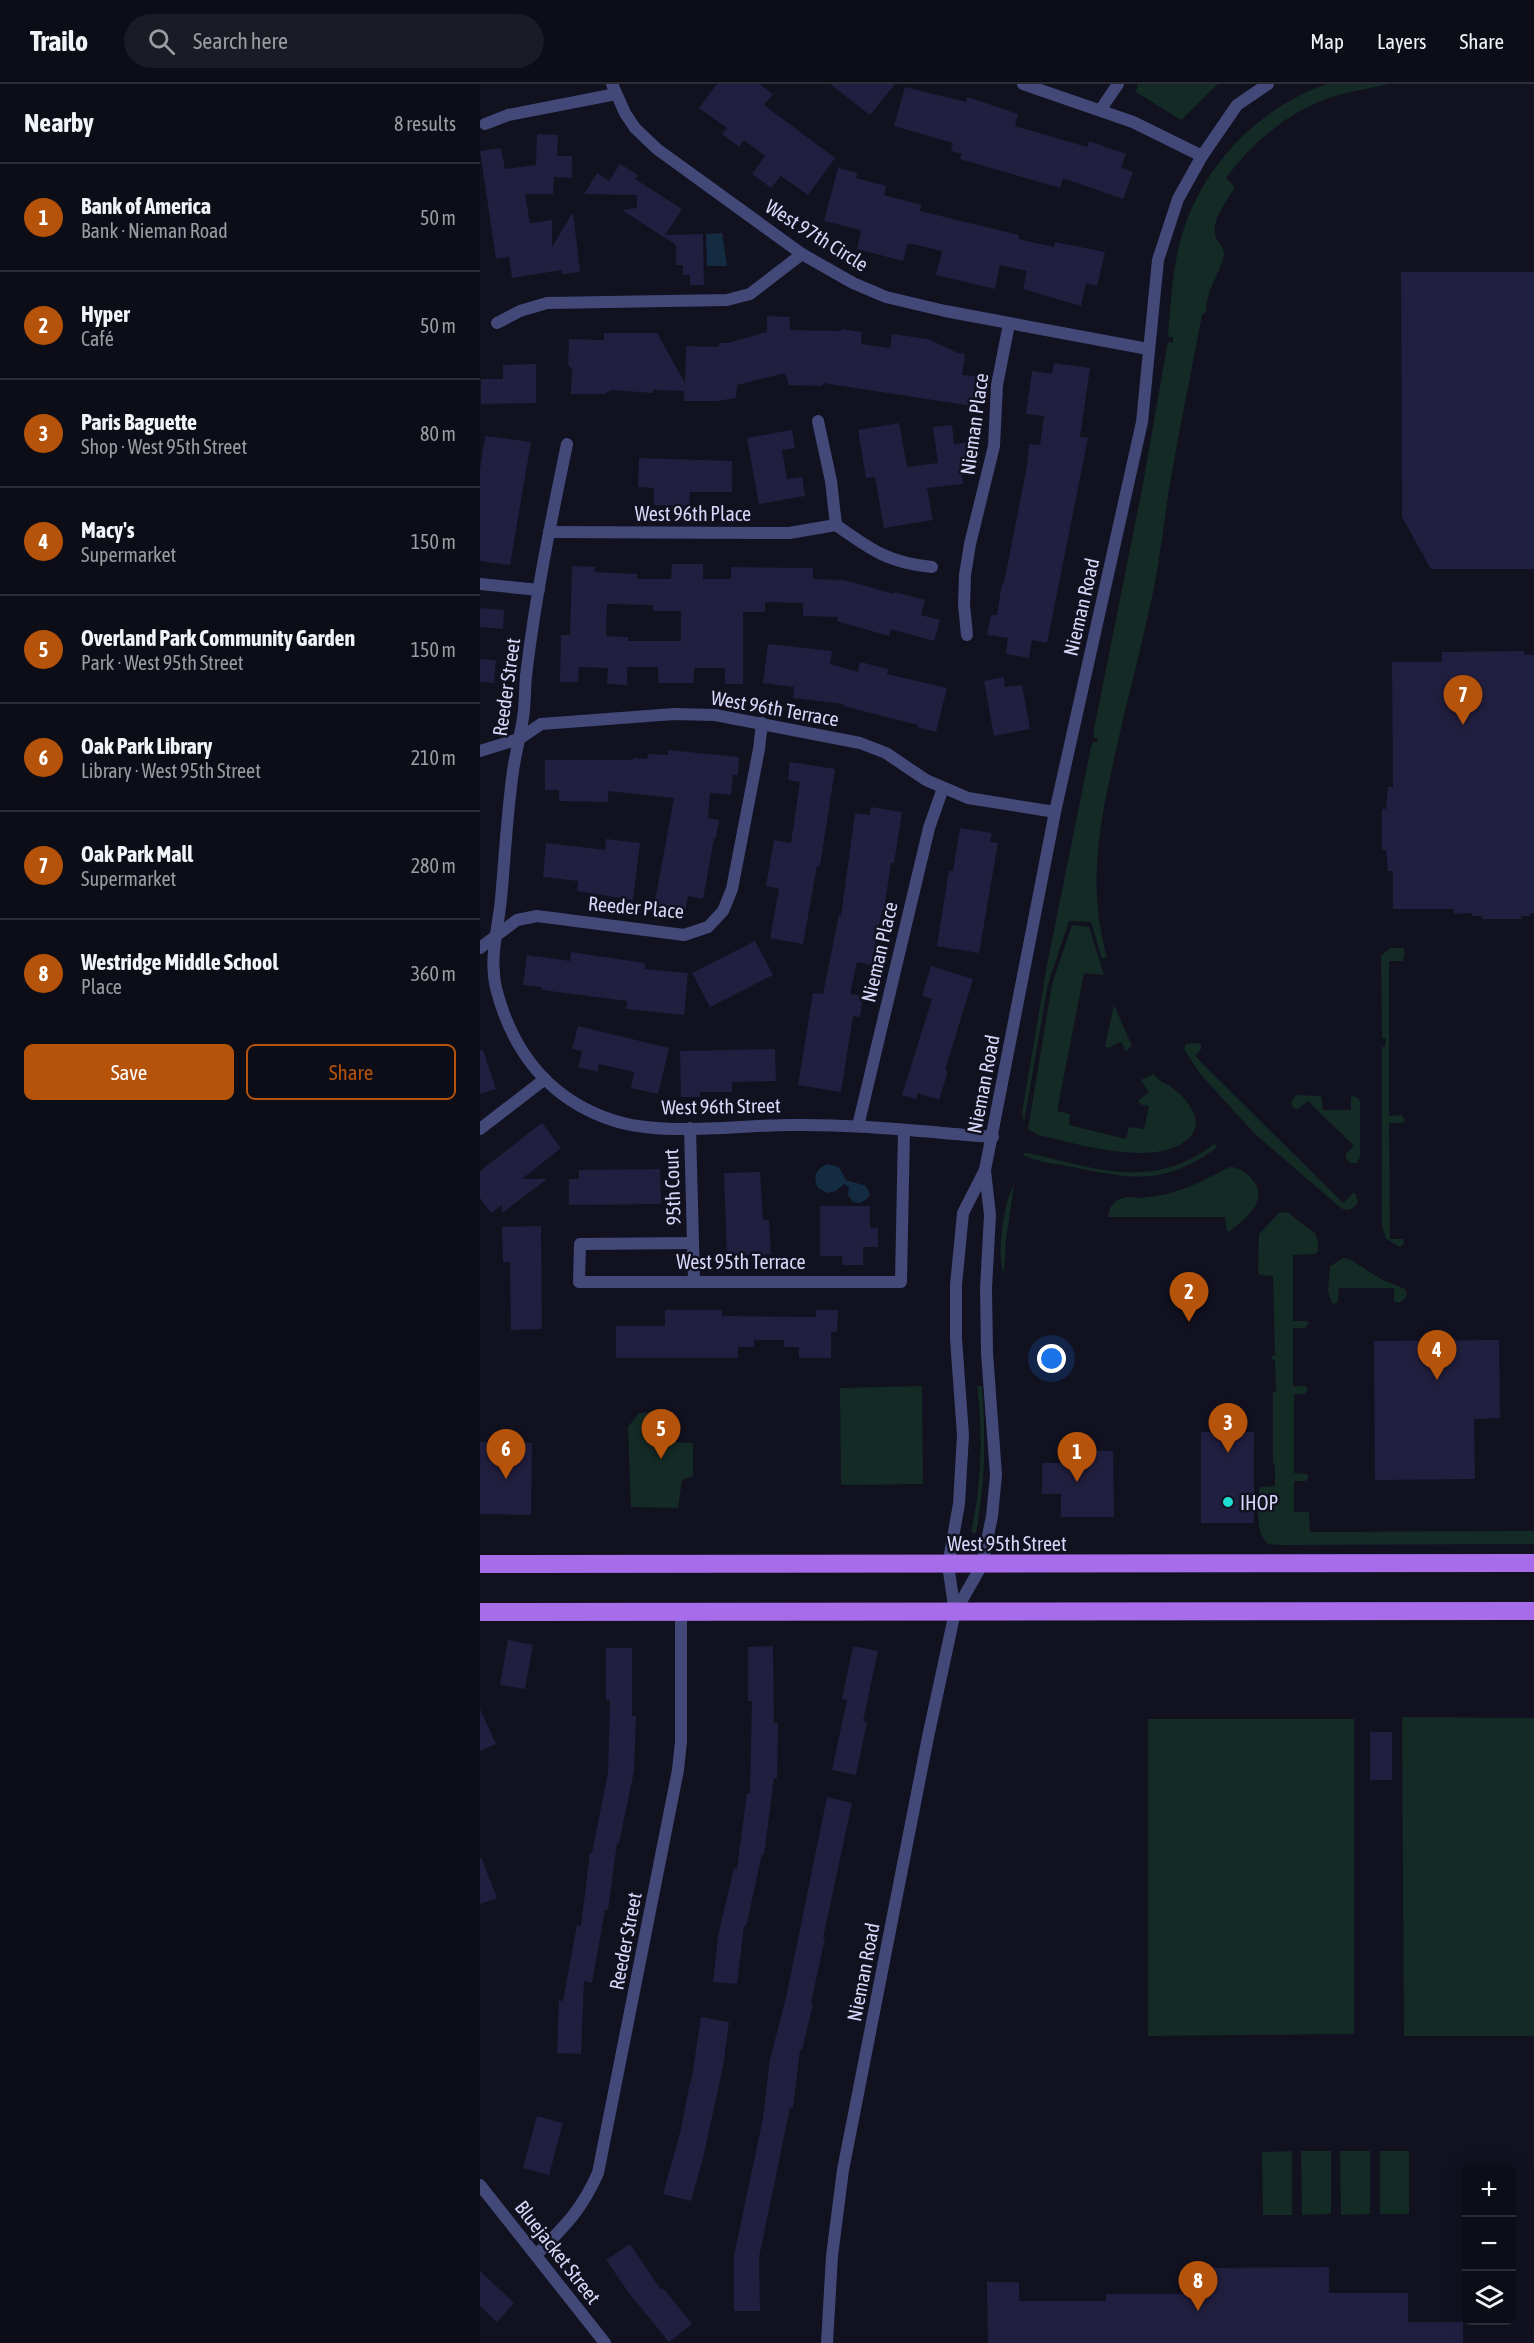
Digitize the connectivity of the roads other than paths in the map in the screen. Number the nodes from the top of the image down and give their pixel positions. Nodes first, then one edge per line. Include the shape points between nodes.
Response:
1 (1023, 84) edge
2 (1118, 84) edge
3 (1268, 84) edge
4 (614, 89) edge
5 (1101, 109) junction
6 (485, 124) dead end
7 (1202, 156) junction
8 (802, 254) junction
9 (497, 323) dead end
10 (1009, 324) junction
11 (1148, 349) junction
12 (818, 421) dead end
13 (567, 444) dead end
14 (836, 525) junction
15 (549, 532) junction
16 (932, 567) dead end
17 (480, 584) edge
18 (539, 590) junction
19 (968, 635) dead end
20 (762, 723) junction
21 (519, 739) junction
22 (480, 751) edge
23 (943, 788) junction
24 (1055, 812) junction
25 (496, 936) junction
26 (480, 948) edge
27 (545, 1079) junction
28 (858, 1126) junction
29 (480, 1128) edge
30 (690, 1128) junction
31 (904, 1130) junction
32 (993, 1137) junction
33 (985, 1170) junction
34 (693, 1243) junction
35 (694, 1280) junction
36 (1534, 1563) edge
37 (480, 1564) edge
38 (948, 1565) junction
39 (981, 1565) junction
40 (1534, 1611) edge
41 (480, 1612) edge
42 (681, 1612) junction
43 (955, 1612) junction
44 (480, 2185) edge
45 (536, 2255) junction
46 (605, 2343) edge
47 (827, 2343) edge

1 - 5 street
2 - 5 street
3 - 7 street, Nieman Road via 1237,105
4 - 6 street, West 97th Circle
4 - 8 street, West 97th Circle via 635,128 657,148
5 - 7 street
7 - 11 street, Nieman Road via 1178,199 1158,260
8 - 9 street via 750,294 727,300 547,303
8 - 10 street, West 97th Circle via 886,297
10 - 11 street, West 97th Circle
10 - 19 street, Nieman Place via 996,393 994,446 969,544 964,605
11 - 24 street, Nieman Road via 1142,422
12 - 14 street
13 - 15 street, Reeder Street
14 - 15 street, West 96th Place via 789,532
14 - 16 street via 885,557 908,565
15 - 18 street, Reeder Street
17 - 18 street
18 - 21 street, Reeder Street
20 - 21 street, West 96th Terrace via 715,715 674,714 541,724
20 - 23 street, West 96th Terrace via 860,743 886,753
20 - 25 street, Reeder Place via 732,889 723,911 708,927 684,934 537,916 517,920
21 - 22 street, West 96th Terrace
21 - 25 street, Reeder Street
23 - 24 street, West 96th Terrace via 968,798
23 - 28 street, Nieman Place via 929,828
24 - 32 street, Nieman Road
25 - 26 street
25 - 27 street, Reeder Street via 492,961 508,1027 522,1053
27 - 29 street
27 - 30 street, West 96th Street via 576,1105 614,1121
28 - 30 street, West 96th Street
28 - 31 street, West 96th Street
30 - 34 street, 95th Court
31 - 32 street, West 96th Street
31 - 35 street, West 95th Terrace via 901,1282
32 - 33 street, Nieman Road
33 - 38 street, Nieman Road via 963,1213 957,1275 963,1470
33 - 39 street, Nieman Road via 990,1215 987,1353 996,1475
34 - 35 street, 95th Court
34 - 35 street, West 95th Terrace via 580,1244 579,1282
36 - 39 main road, West 95th Street
37 - 38 main road, West 95th Street
38 - 39 main road, West 95th Street
38 - 43 street, Nieman Road
39 - 43 street, Nieman Road
40 - 43 main road
41 - 42 main road
42 - 43 main road
42 - 45 street, Reeder Street via 678,1770 598,2173 573,2217
43 - 47 street, Nieman Road via 843,2170 832,2256
44 - 45 street, Bluejacket Street
45 - 46 street, Bluejacket Street

